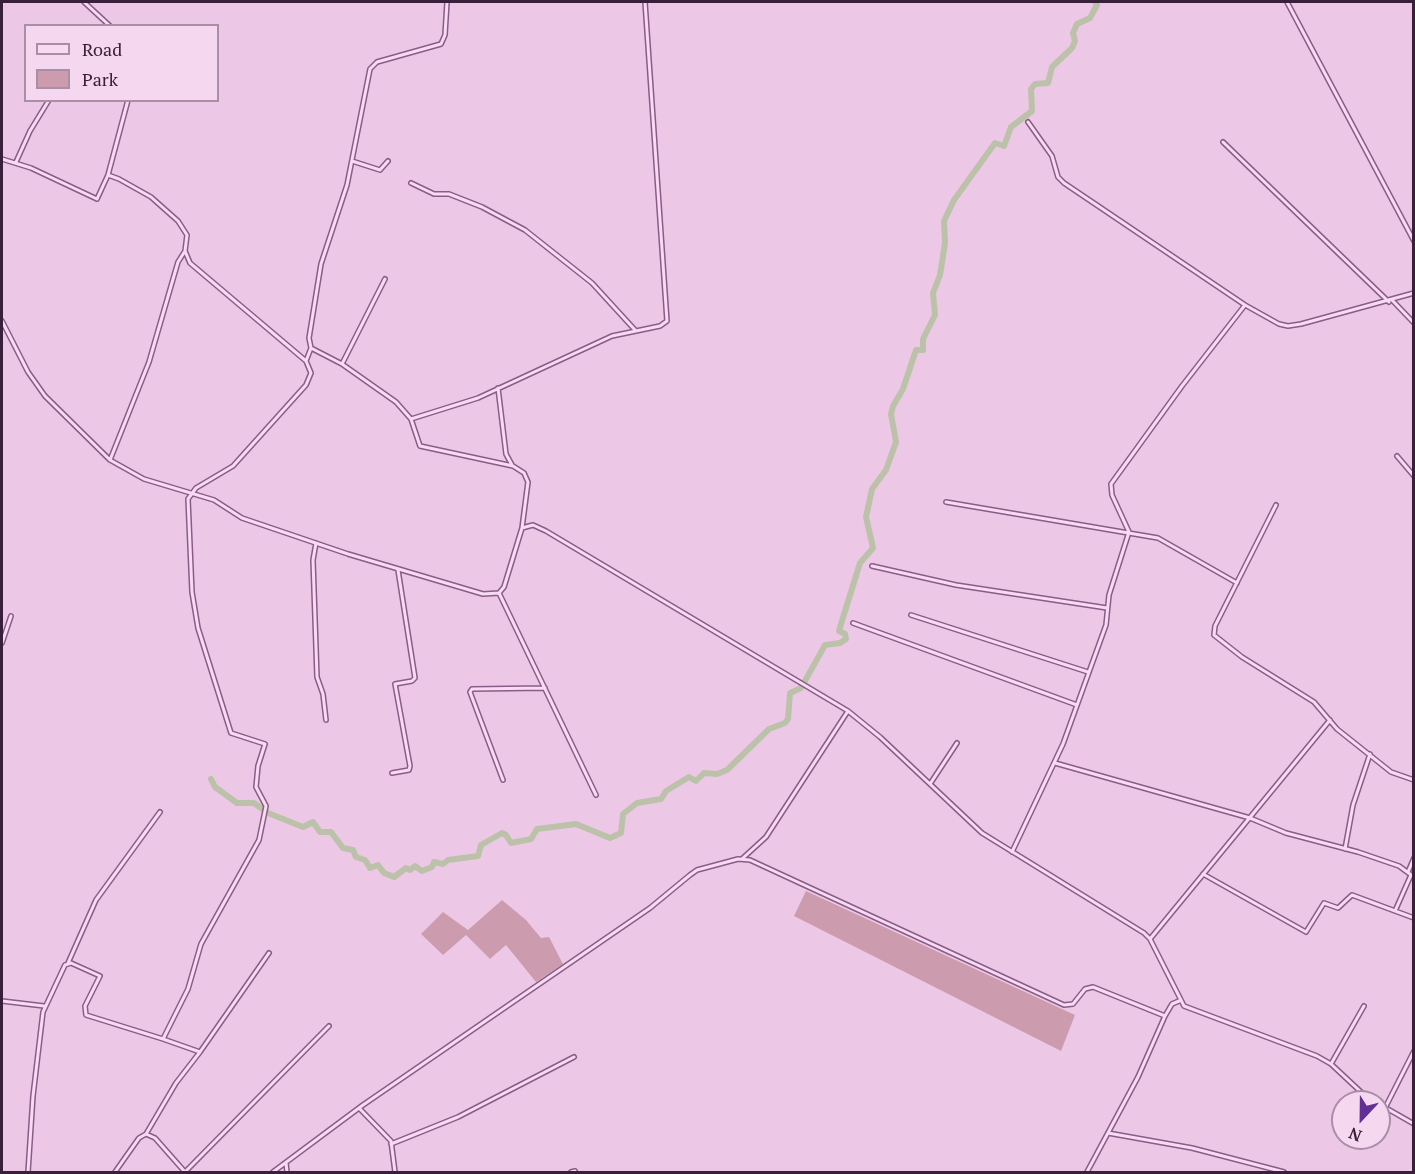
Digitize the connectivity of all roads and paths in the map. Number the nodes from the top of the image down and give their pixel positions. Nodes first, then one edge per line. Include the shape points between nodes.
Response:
1 (84, 2) edge
2 (447, 2) edge
3 (645, 2) edge
4 (1287, 2) edge
5 (108, 24) edge
6 (48, 102) edge
7 (127, 102) edge
8 (1028, 122) dead end
9 (1223, 142) dead end
10 (2, 159) edge
11 (352, 160) junction
12 (388, 161) dead end
13 (16, 162) junction
14 (108, 175) junction
15 (411, 183) dead end
16 (1413, 241) edge
17 (185, 251) junction
18 (385, 279) dead end
19 (1413, 293) edge
20 (1390, 301) junction
21 (1245, 305) junction
22 (2, 321) edge
23 (1413, 323) edge
24 (635, 330) junction
25 (311, 348) junction
26 (306, 361) junction
27 (342, 364) junction
28 (498, 388) junction
29 (411, 419) junction
30 (1397, 456) dead end
31 (110, 460) junction
32 (513, 466) junction
33 (1413, 476) edge
34 (191, 492) junction
35 (946, 502) dead end
36 (1276, 506) dead end
37 (522, 528) junction
38 (1129, 532) junction
39 (316, 543) junction
40 (872, 566) dead end
41 (398, 569) junction
42 (1237, 583) junction
43 (499, 593) junction
44 (1107, 608) junction
45 (911, 615) dead end
46 (11, 616) dead end
47 (853, 623) dead end
48 (2, 644) edge
49 (1088, 672) junction
50 (544, 688) junction
51 (1077, 705) junction
52 (848, 711) junction
53 (1330, 719) junction
54 (326, 720) dead end
55 (957, 743) dead end
56 (1370, 754) junction
57 (1055, 764) junction
58 (392, 773) dead end
59 (503, 780) dead end
60 (1413, 780) edge
61 (930, 784) junction
62 (597, 795) dead end
63 (160, 812) dead end
64 (1250, 818) junction
65 (1345, 849) junction
66 (1012, 852) junction
67 (743, 858) junction
68 (1413, 858) edge
69 (1203, 874) junction
70 (1411, 875) edge
71 (1395, 911) junction
72 (1413, 918) edge
73 (1150, 939) junction
74 (269, 953) dead end
75 (68, 963) junction
76 (2, 1001) edge
77 (1180, 1001) junction
78 (44, 1006) junction
79 (1364, 1006) dead end
80 (1165, 1016) junction
81 (329, 1026) dead end
82 (163, 1039) junction
83 (1413, 1051) edge
84 (200, 1052) junction
85 (574, 1057) dead end
86 (1331, 1064) junction
87 (1359, 1090) edge
88 (1391, 1096) edge
89 (359, 1108) junction
90 (1391, 1111) edge
91 (1413, 1124) edge
92 (1108, 1133) junction
93 (146, 1134) junction
94 (391, 1144) junction
95 (286, 1163) junction
96 (28, 1173) edge
97 (115, 1173) edge
98 (185, 1173) edge
99 (273, 1173) edge
100 (287, 1173) edge
101 (395, 1173) edge
102 (1087, 1173) edge
103 (1284, 1173) edge

1 - 5 street
2 - 11 street via 441,44 377,62 372,67
3 - 24 street via 667,319 662,325
4 - 16 street
6 - 13 street
7 - 14 street
8 - 21 street via 1052,156 1058,177 1064,183
9 - 20 street
10 - 13 street
11 - 12 street via 380,170
11 - 25 street via 321,264 309,338
13 - 14 street via 96,199
14 - 17 street via 142,192 178,221 187,235
15 - 24 street via 434,194 449,194 482,207 525,230 592,283
17 - 26 street via 190,263
17 - 31 street via 178,262 149,362
18 - 27 street
19 - 20 street
20 - 21 street via 1288,326
20 - 23 street
21 - 38 street via 1111,484
22 - 31 street via 45,396
24 - 28 street via 598,342
25 - 26 street
25 - 27 street
26 - 34 street via 311,375 306,385 233,466
27 - 29 street via 396,402
28 - 29 street
28 - 32 street via 506,454
29 - 32 street via 420,446
30 - 33 street
31 - 34 street via 144,479
32 - 37 street via 528,480
34 - 39 street via 214,500 242,518
34 - 82 street via 188,514 198,628 231,733 265,744 256,783 266,803 259,840 201,944 185,994
35 - 38 street
36 - 42 street
37 - 43 street
37 - 52 street via 542,528
38 - 42 street via 1171,543
38 - 44 street
39 - 41 street
39 - 54 street via 313,560 317,677
40 - 44 street via 956,585
41 - 43 street via 473,593
41 - 58 street via 415,678 395,684 410,766 409,770
42 - 53 street via 1214,635 1314,702
43 - 50 street
44 - 49 street via 1106,626
45 - 49 street
46 - 48 street
47 - 51 street
49 - 51 street
50 - 59 street via 470,692
50 - 62 street
51 - 57 street
52 - 61 street
52 - 67 street via 766,837
53 - 56 street
53 - 64 street
55 - 61 street
56 - 60 street via 1391,772
56 - 65 street via 1353,805
57 - 64 street
57 - 66 street
61 - 66 street via 982,833
63 - 75 street via 96,900
64 - 65 street via 1286,833
64 - 69 street
65 - 70 street via 1399,866
66 - 73 street via 1137,927
67 - 80 street via 1064,1005 1073,1004 1085,989 1093,987
67 - 89 street via 697,870 650,908
68 - 70 street
69 - 71 street via 1306,932 1324,903 1338,908 1351,896
69 - 73 street
70 - 71 street
71 - 72 street
73 - 77 street
74 - 84 street
75 - 78 street
75 - 82 street via 100,976 85,1006 86,1015
76 - 78 street
77 - 80 street via 1172,1004
77 - 86 street via 1188,1008
78 - 96 street
79 - 86 street
80 - 92 street
81 - 98 street
82 - 84 street
83 - 88 street
84 - 93 street
85 - 94 street via 458,1117
86 - 87 street
89 - 94 street
89 - 95 street
90 - 91 street
92 - 102 street
92 - 103 street via 1192,1148
93 - 97 street
93 - 98 street via 155,1138
94 - 101 street
95 - 99 street
95 - 100 street

